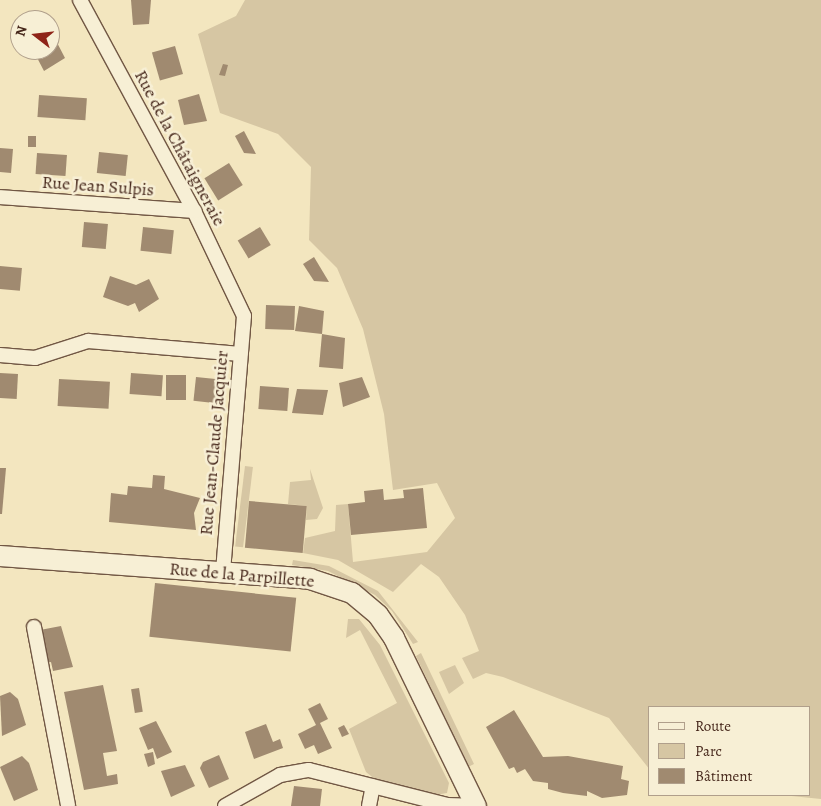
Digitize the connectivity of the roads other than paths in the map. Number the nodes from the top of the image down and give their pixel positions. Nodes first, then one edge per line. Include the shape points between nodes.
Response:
1 (80, 0) edge
2 (0, 197) edge
3 (194, 211) junction
4 (244, 316) joint
5 (240, 354) junction
6 (0, 355) edge
7 (0, 556) edge
8 (223, 573) junction
9 (34, 627) dead end
10 (373, 786) junction
11 (447, 805) edge
12 (68, 806) edge
13 (225, 806) edge
14 (369, 806) edge
15 (470, 806) edge
16 (476, 806) edge

1 - 3 street, Rue de la Châtaigneraie
2 - 3 street, Rue Jean Sulpis
3 - 4 street, Rue de la Châtaigneraie
4 - 5 street, Rue Jean-Claude Jacquier
5 - 6 street via 88,341 35,358
5 - 8 street, Rue Jean-Claude Jacquier
7 - 8 street, Rue de la Parpillette
8 - 16 street, Rue de la Parpillette via 310,579 360,597 394,638
9 - 12 street
10 - 11 street
10 - 13 street via 309,770 280,775
10 - 14 street
11 - 15 street

